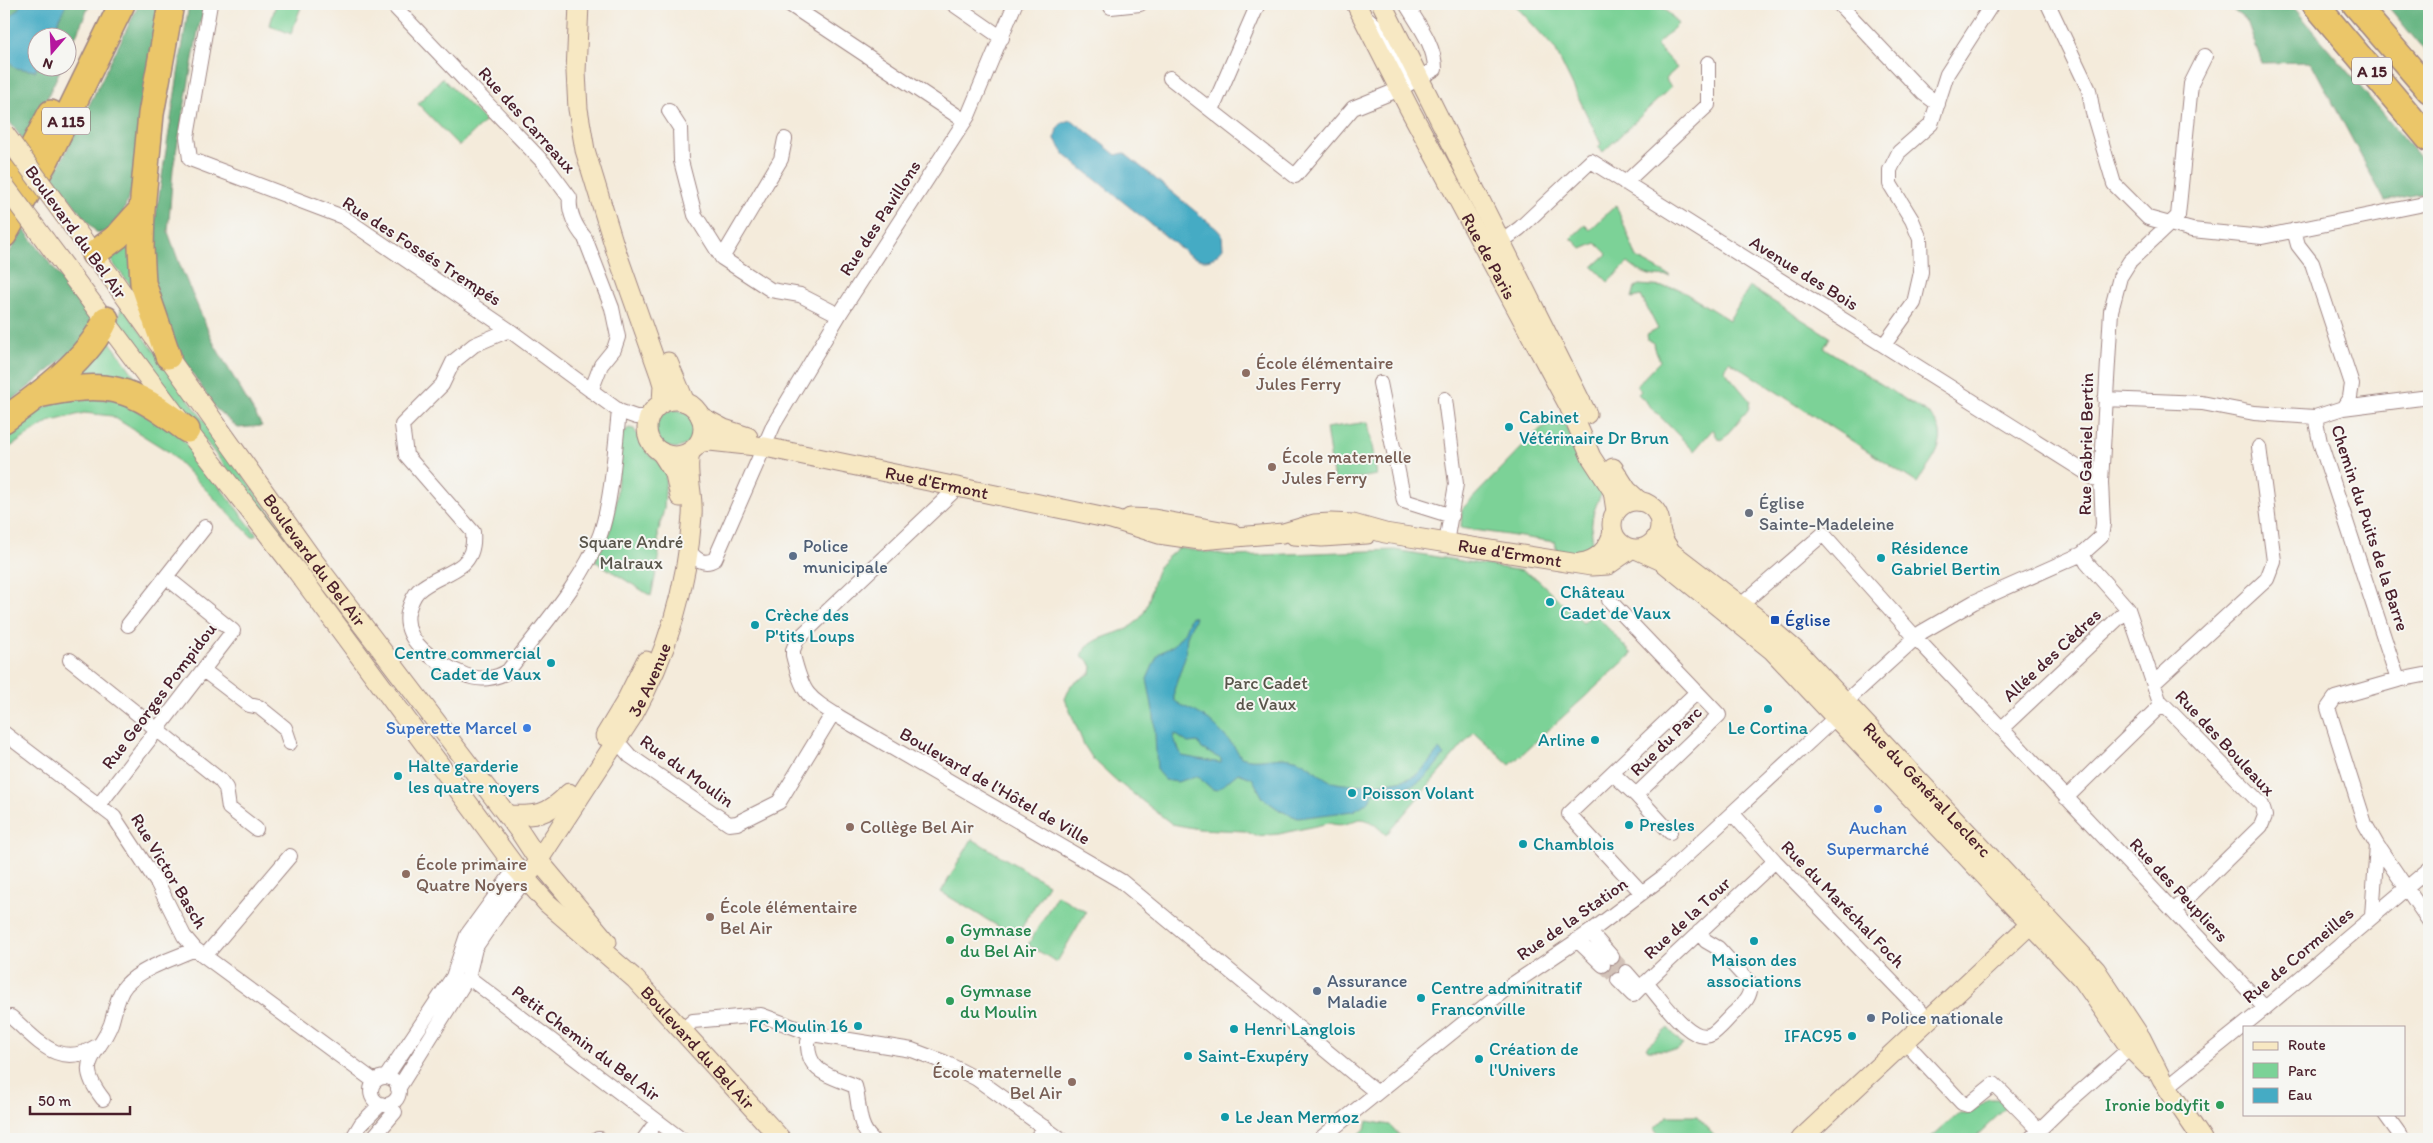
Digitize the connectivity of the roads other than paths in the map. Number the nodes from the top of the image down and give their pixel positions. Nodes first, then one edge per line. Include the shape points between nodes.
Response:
1 (105, 4) edge
2 (122, 4) edge
3 (171, 4) edge
4 (210, 4) edge
5 (392, 4) edge
6 (579, 4) edge
7 (789, 4) edge
8 (953, 4) edge
9 (1015, 4) edge
10 (1140, 4) edge
11 (1258, 4) edge
12 (1382, 4) edge
13 (1406, 4) edge
14 (1839, 4) edge
15 (1992, 4) edge
16 (2048, 4) edge
17 (2315, 4) edge
18 (2355, 4) edge
19 (1111, 7) dead end
20 (1358, 8) edge
21 (1002, 38) junction
22 (2205, 56) dead end
23 (1708, 64) dead end
24 (1170, 78) dead end
25 (1410, 84) junction
26 (2429, 90) edge
27 (1938, 104) junction
28 (1212, 110) junction
29 (669, 111) dead end
30 (965, 121) junction
31 (4, 133) edge
32 (785, 139) dead end
33 (2429, 139) edge
34 (1625, 183) junction
35 (4, 185) edge
36 (4, 202) edge
37 (601, 203) junction
38 (2429, 203) edge
39 (142, 209) junction
40 (2170, 224) junction
41 (2294, 230) junction
42 (4, 235) edge
43 (44, 240) junction
44 (1500, 243) junction
45 (94, 254) junction
46 (722, 258) junction
47 (111, 277) junction
48 (839, 315) junction
49 (106, 320) junction
50 (509, 330) junction
51 (1884, 346) junction
52 (168, 356) junction
53 (1380, 383) dead end
54 (591, 391) junction
55 (38, 396) junction
56 (2429, 398) edge
57 (1445, 399) dead end
58 (2105, 399) junction
59 (685, 402) junction
60 (2343, 408) junction
61 (656, 410) junction
62 (619, 411) junction
63 (700, 416) junction
64 (2316, 417) junction
65 (4, 420) edge
66 (187, 430) junction
67 (694, 447) junction
68 (765, 447) junction
69 (2259, 447) dead end
70 (661, 452) junction
71 (2101, 482) junction
72 (957, 488) junction
73 (1639, 501) junction
74 (1616, 511) junction
75 (1452, 516) junction
76 (205, 527) dead end
77 (1660, 530) junction
78 (1612, 532) junction
79 (1446, 543) junction
80 (688, 548) junction
81 (1634, 549) junction
82 (2082, 554) junction
83 (1574, 563) junction
84 (166, 576) junction
85 (1609, 600) dead end
86 (1741, 605) junction
87 (2128, 609) junction
88 (128, 625) dead end
89 (1916, 638) junction
90 (70, 660) dead end
91 (203, 670) junction
92 (2429, 674) edge
93 (2398, 680) junction
94 (2154, 683) junction
95 (1697, 692) junction
96 (2165, 706) junction
97 (1841, 710) junction
98 (833, 713) junction
99 (2001, 728) junction
100 (157, 729) junction
101 (6, 739) edge
102 (617, 740) junction
103 (290, 743) dead end
104 (1612, 773) junction
105 (569, 793) junction
106 (1636, 795) junction
107 (2066, 798) junction
108 (99, 805) junction
109 (1732, 813) junction
110 (507, 815) junction
111 (256, 828) dead end
112 (1670, 832) dead end
113 (2377, 845) junction
114 (290, 856) dead end
115 (535, 856) junction
116 (1775, 861) junction
117 (2429, 869) edge
118 (521, 874) junction
119 (2406, 887) junction
120 (1642, 893) junction
121 (2174, 911) junction
122 (2372, 916) junction
123 (2036, 918) junction
124 (2429, 921) edge
125 (1590, 932) junction
126 (1699, 932) junction
127 (1577, 940) junction
128 (200, 953) junction
129 (1622, 976) tunnel mouth
130 (468, 977) junction
131 (635, 979) junction
132 (1643, 985) junction
133 (2265, 1008) junction
134 (11, 1017) dead end
135 (1928, 1019) junction
136 (684, 1029) junction
137 (812, 1034) junction
138 (1904, 1041) junction
139 (2136, 1043) junction
140 (98, 1046) junction
141 (377, 1084) junction
142 (2165, 1084) junction
143 (398, 1089) junction
144 (1376, 1092) junction
145 (104, 1099) dead end
146 (381, 1104) junction
147 (395, 1112) dead end
148 (2387, 1116) edge
149 (657, 1121) junction
150 (361, 1124) junction
151 (1045, 1127) junction
152 (2035, 1135) edge
153 (352, 1139) edge
154 (372, 1139) edge
155 (644, 1139) edge
156 (681, 1139) edge
157 (781, 1139) edge
158 (872, 1139) edge
159 (1036, 1139) edge
160 (1060, 1139) edge
161 (1320, 1139) edge
162 (1801, 1139) edge
163 (2202, 1139) edge
164 (2403, 1139) edge

1 - 36 highway, A 115
2 - 42 highway, A 115 via 46,160
3 - 39 highway via 151,114
4 - 50 street, Rue des Fossés Trempés via 188,127 190,159 343,218
5 - 54 street, Rue des Carreaux via 544,163 570,198 569,206 612,308 618,337 614,349 601,365
6 - 37 main road via 576,46 578,109 585,150
7 - 30 street
8 - 21 street
9 - 21 street, Rue des Pavillons
10 - 19 street
11 - 28 street
12 - 25 main road, Rue de Paris
13 - 25 street via 1435,56 1435,69
14 - 27 street via 1923,93
15 - 27 street via 1947,74
16 - 40 street via 2089,90 2114,184 2148,218
17 - 33 highway, A 15
18 - 26 highway, A 15
20 - 25 main road, Rue de Paris
21 - 30 street, Rue des Pavillons
22 - 40 street, Rue Gabriel Bertin via 2191,84 2181,205 2178,216
23 - 34 street via 1708,105
24 - 28 street
25 - 28 street via 1354,108 1295,176
25 - 44 main road, Rue de Paris via 1468,177
25 - 74 main road, Rue de Paris via 1592,456 1613,490
27 - 51 street via 1931,124 1899,152 1890,170 1890,184 1920,239 1921,272 1914,302
29 - 46 street via 680,128 681,161 695,215
30 - 48 street, Rue des Pavillons
31 - 45 main road, Boulevard du Bel Air, bridge
32 - 46 street via 781,159
34 - 44 street, Avenue des Bois via 1591,161
34 - 51 street, Avenue des Bois
35 - 43 main road, Boulevard du Bel Air, bridge
37 - 59 main road
37 - 61 main road via 663,385
38 - 41 street
39 - 45 highway via 118,236
39 - 52 highway via 143,283
40 - 41 street via 2192,230 2262,237
40 - 58 street, Rue Gabriel Bertin via 2130,261 2120,277 2111,311
41 - 60 street via 2298,245 2312,263 2352,384 2350,397
43 - 45 main road via 68,252
43 - 49 main road, Boulevard du Bel Air
44 - 73 main road, Rue de Paris via 1609,462
45 - 47 main road, Boulevard du Bel Air
46 - 48 street via 771,290 800,295
47 - 49 main road via 112,304
47 - 52 main road, Boulevard du Bel Air
48 - 68 street, Rue des Pavillons via 774,424
49 - 55 highway via 95,342
49 - 66 main road, Boulevard du Bel Air
50 - 54 street, Rue des Fossés Trempés
50 - 62 street via 474,344 453,362 442,385 402,425 406,455 473,532 474,544 463,564 415,593 409,609 406,623 410,633 419,648 431,657 474,677 498,677 508,671 589,559 600,534
51 - 71 street, Avenue des Bois
52 - 110 main road, Boulevard du Bel Air via 313,560
53 - 75 street via 1404,501
54 - 62 street, Rue des Fossés Trempés
55 - 65 highway
55 - 66 highway via 84,387 115,389 147,402
56 - 60 street
57 - 75 street via 1456,484
58 - 64 street via 2202,403 2254,413
58 - 71 street, Rue Gabriel Bertin
59 - 61 main road via 671,401
59 - 63 main road
60 - 64 street
61 - 62 street, Rue des Fossés Trempés via 636,417
61 - 70 main road via 649,437
63 - 67 main road via 703,430
63 - 68 main road, Rue d'Ermont
64 - 93 street, Chemin du Puits de la Barre via 2320,442
66 - 118 main road, Boulevard du Bel Air via 296,570
67 - 68 main road, Rue d'Ermont via 710,441
67 - 70 main road via 675,456
67 - 80 main road, 3e Avenue via 687,472 692,500
68 - 72 main road, Rue d'Ermont
68 - 80 street, Rue des Pavillons via 715,559 702,562
69 - 94 street via 2274,561 2268,579
70 - 105 main road, 3e Avenue via 675,474 680,501 677,553 666,610 628,697
71 - 82 street, Rue Gabriel Bertin via 2101,537
72 - 79 main road, Rue d'Ermont via 1111,519 1154,519 1243,535 1283,533 1331,523 1353,524
72 - 98 street, Boulevard de l'Hôtel de Ville via 794,645 793,655 803,689
73 - 74 main road via 1628,502
73 - 77 main road via 1655,509
74 - 78 main road
75 - 79 street
76 - 84 street
77 - 81 main road via 1652,543
77 - 86 main road, Rue du Général Leclerc via 1671,552
78 - 81 main road via 1619,543
78 - 83 main road via 1608,545 1599,556
79 - 83 main road, Rue d'Ermont
80 - 102 main road, 3e Avenue via 670,633 644,697
81 - 83 main road, Rue d'Ermont via 1600,566
81 - 97 main road, Rue du Général Leclerc via 1662,562 1747,629
82 - 87 street, Rue des Bouleaux
82 - 89 street, Rue Gabriel Bertin via 1974,602
84 - 88 street
84 - 91 street, Rue Georges Pompidou via 233,631
85 - 95 street, Rue du Parc
86 - 89 street, Rue des Peupliers via 1823,534
86 - 97 main road, Rue du Général Leclerc via 1802,656
87 - 94 street, Rue des Bouleaux
87 - 99 street, Allée des Cèdres
89 - 97 street, Rue Gabriel Bertin
89 - 99 street, Rue des Peupliers
90 - 100 street
91 - 100 street, Rue Georges Pompidou
91 - 103 street via 285,728
92 - 93 street
93 - 113 street via 2335,698 2328,708 2365,824
94 - 96 street, Rue des Bouleaux via 2159,700
95 - 104 street, Rue du Parc
95 - 106 street, Rue du Parc via 1719,715
96 - 107 street via 2157,709
96 - 121 street, Rue des Bouleaux via 2262,805 2265,816 2261,826
97 - 109 street, Rue de la Station
97 - 123 main road, Rue du Général Leclerc
98 - 102 street, Rue du Moulin via 779,802 737,824 729,824 630,756
98 - 144 street, Boulevard de l'Hôtel de Ville via 1130,888
99 - 107 street, Rue des Peupliers
100 - 108 street, Rue Georges Pompidou
100 - 111 street via 220,780 226,788 229,808
101 - 108 street, Rue Victor Basch
102 - 115 main road, 3e Avenue
104 - 106 street, Rue du Parc
104 - 120 street, Rue du Parc via 1569,814
105 - 110 main road via 557,806 537,816
105 - 115 main road, 3e Avenue
106 - 112 street, Rue du Parc
107 - 121 street, Rue des Peupliers
108 - 128 street, Rue Victor Basch via 114,817 158,884 184,936
109 - 116 street, Rue du Maréchal Foch
109 - 120 street, Rue de la Station
110 - 115 main road, Boulevard du Bel Air
113 - 119 street
113 - 122 street
114 - 128 street
115 - 118 main road, 3e Avenue
115 - 131 main road, Boulevard du Bel Air
116 - 126 street, Rue de la Tour
116 - 135 street, Rue du Maréchal Foch
117 - 119 street, Rue de Cormeilles
118 - 130 street via 476,948
118 - 131 main road, Boulevard du Bel Air via 547,903
118 - 141 street via 467,935 454,977
119 - 122 street, Rue de Cormeilles
119 - 124 street
120 - 125 street, Rue de la Station
121 - 133 street, Rue des Peupliers
122 - 133 street, Rue de Cormeilles
123 - 135 main road
123 - 139 main road, Rue du Général Leclerc
125 - 127 street, Rue de la Station
125 - 127 street via 1608,961
126 - 132 street, Rue de la Tour
126 - 132 street via 1750,983 1751,990 1747,1000 1712,1034 1694,1034 1667,1009 1662,999
127 - 144 street, Rue de la Station via 1507,988
128 - 140 street via 146,971 126,985 106,1036
128 - 141 street, Rue Victor Basch
129 - 132 street
130 - 143 street
130 - 149 street, Petit Chemin du Bel Air
131 - 136 main road, Boulevard du Bel Air
133 - 142 street, Rue de Cormeilles
134 - 140 street via 61,1056 84,1054
135 - 138 main road
136 - 137 street via 693,1021 761,1015
136 - 157 main road, Boulevard du Bel Air
137 - 151 street via 912,1050 944,1062 978,1079
137 - 158 street via 808,1042 818,1071 855,1086 862,1124
138 - 152 street via 1962,1103 1968,1105 1994,1084
138 - 162 main road
139 - 142 main road, Rue du Général Leclerc
139 - 152 street
140 - 145 street via 91,1058 90,1083
141 - 143 street via 394,1081
141 - 146 street via 375,1100
141 - 150 street
142 - 163 main road, Rue du Général Leclerc
143 - 146 street via 393,1101
144 - 161 street, Rue de la Station
146 - 150 street
147 - 154 street
148 - 164 street
149 - 155 street
149 - 156 street, Petit Chemin du Bel Air
150 - 153 street
151 - 159 street
151 - 160 street

